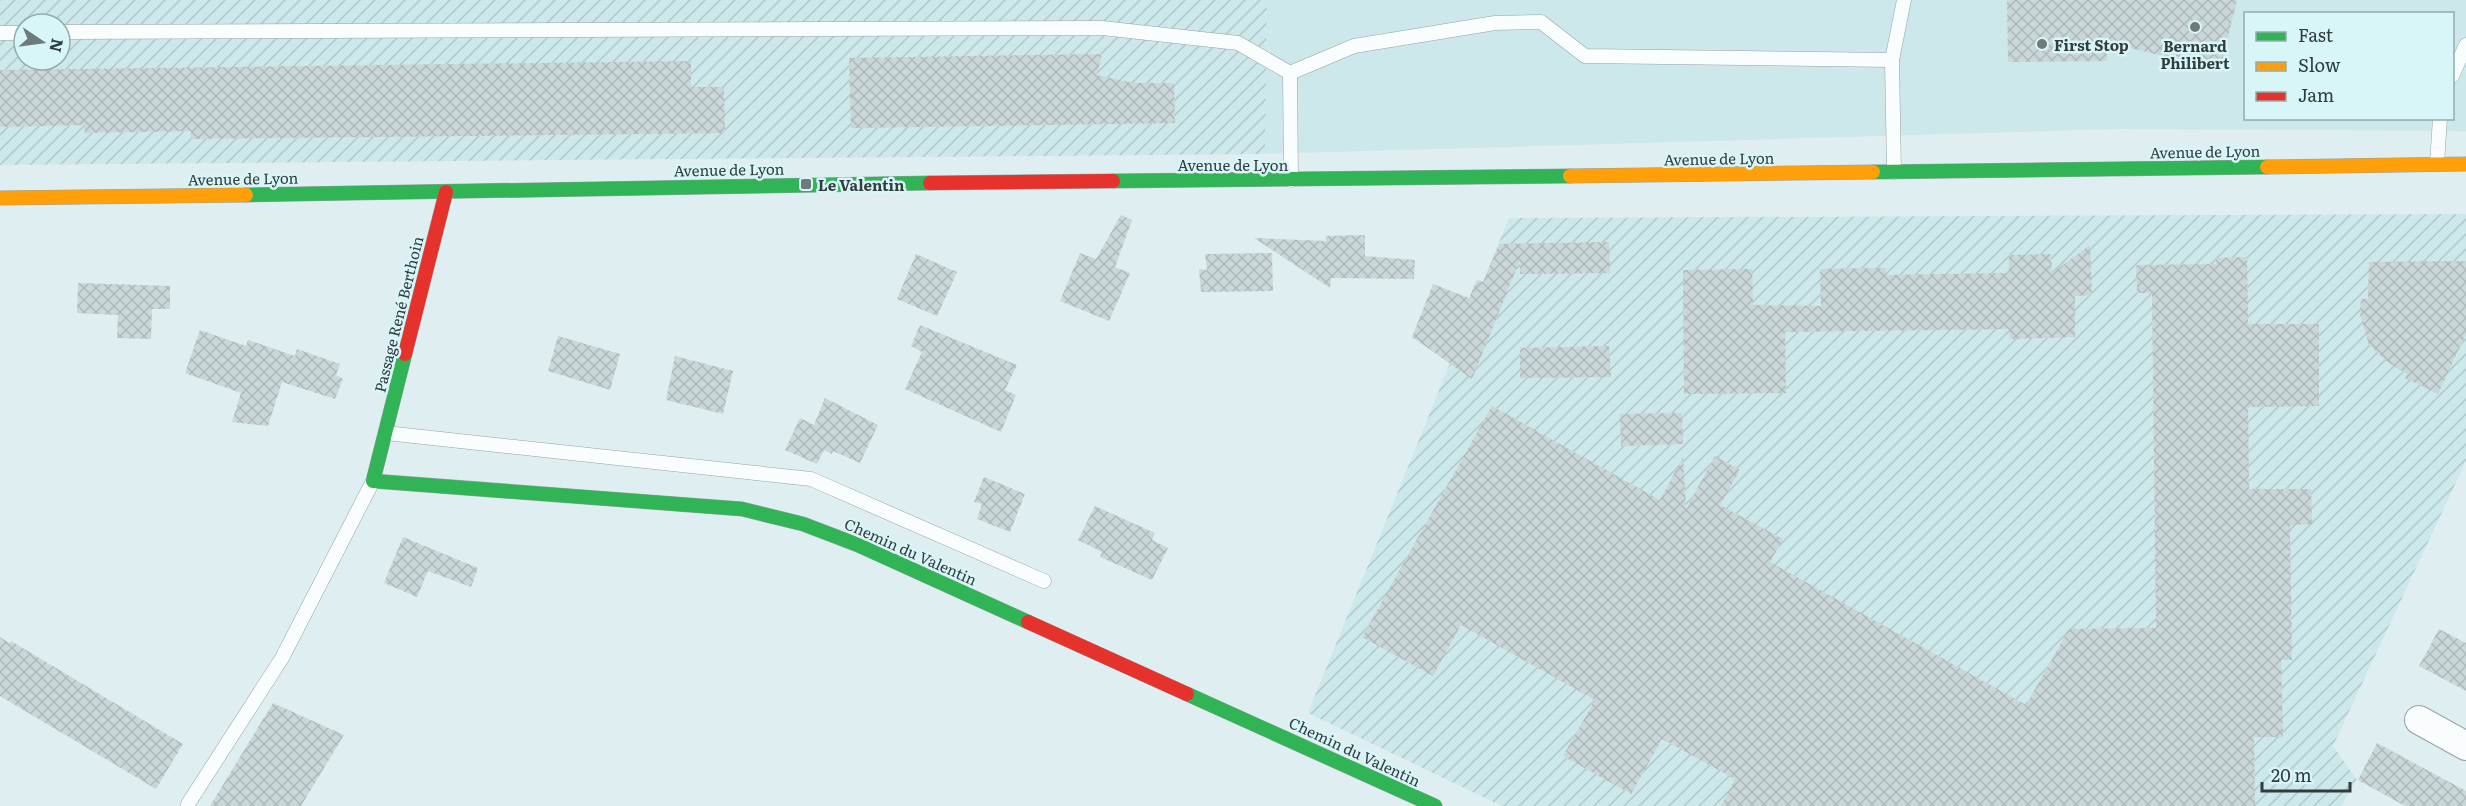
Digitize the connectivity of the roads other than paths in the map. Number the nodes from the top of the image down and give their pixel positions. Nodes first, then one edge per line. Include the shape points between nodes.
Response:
1 (1904, 0) edge
2 (72, 33) edge
3 (2466, 45) edge
4 (1892, 60) junction
5 (2454, 72) edge
6 (1290, 73) junction
7 (2440, 120) edge
8 (2438, 164) junction
9 (2466, 164) edge
10 (1894, 172) junction
11 (1291, 180) junction
12 (446, 192) junction
13 (0, 198) edge
14 (385, 439) junction
15 (373, 481) junction
16 (1044, 581) dead end
17 (2419, 720) dead end
18 (2466, 746) edge
19 (188, 804) dead end
20 (1435, 806) edge

1 - 4 lane
2 - 6 lane via 1102,28 1238,43
3 - 5 lane
4 - 6 lane via 1585,56 1541,22 1495,22 1354,46
4 - 10 lane
6 - 11 lane
7 - 8 lane
8 - 9 main road, Avenue de Lyon
8 - 10 main road, Avenue de Lyon
10 - 11 main road, Avenue de Lyon
11 - 12 main road, Avenue de Lyon
12 - 13 main road, Avenue de Lyon
12 - 14 main road, Passage René Berthoin
14 - 15 main road
14 - 16 lane via 811,478
15 - 19 lane via 282,658
15 - 20 main road, Chemin du Valentin via 742,510 803,524
17 - 18 street

